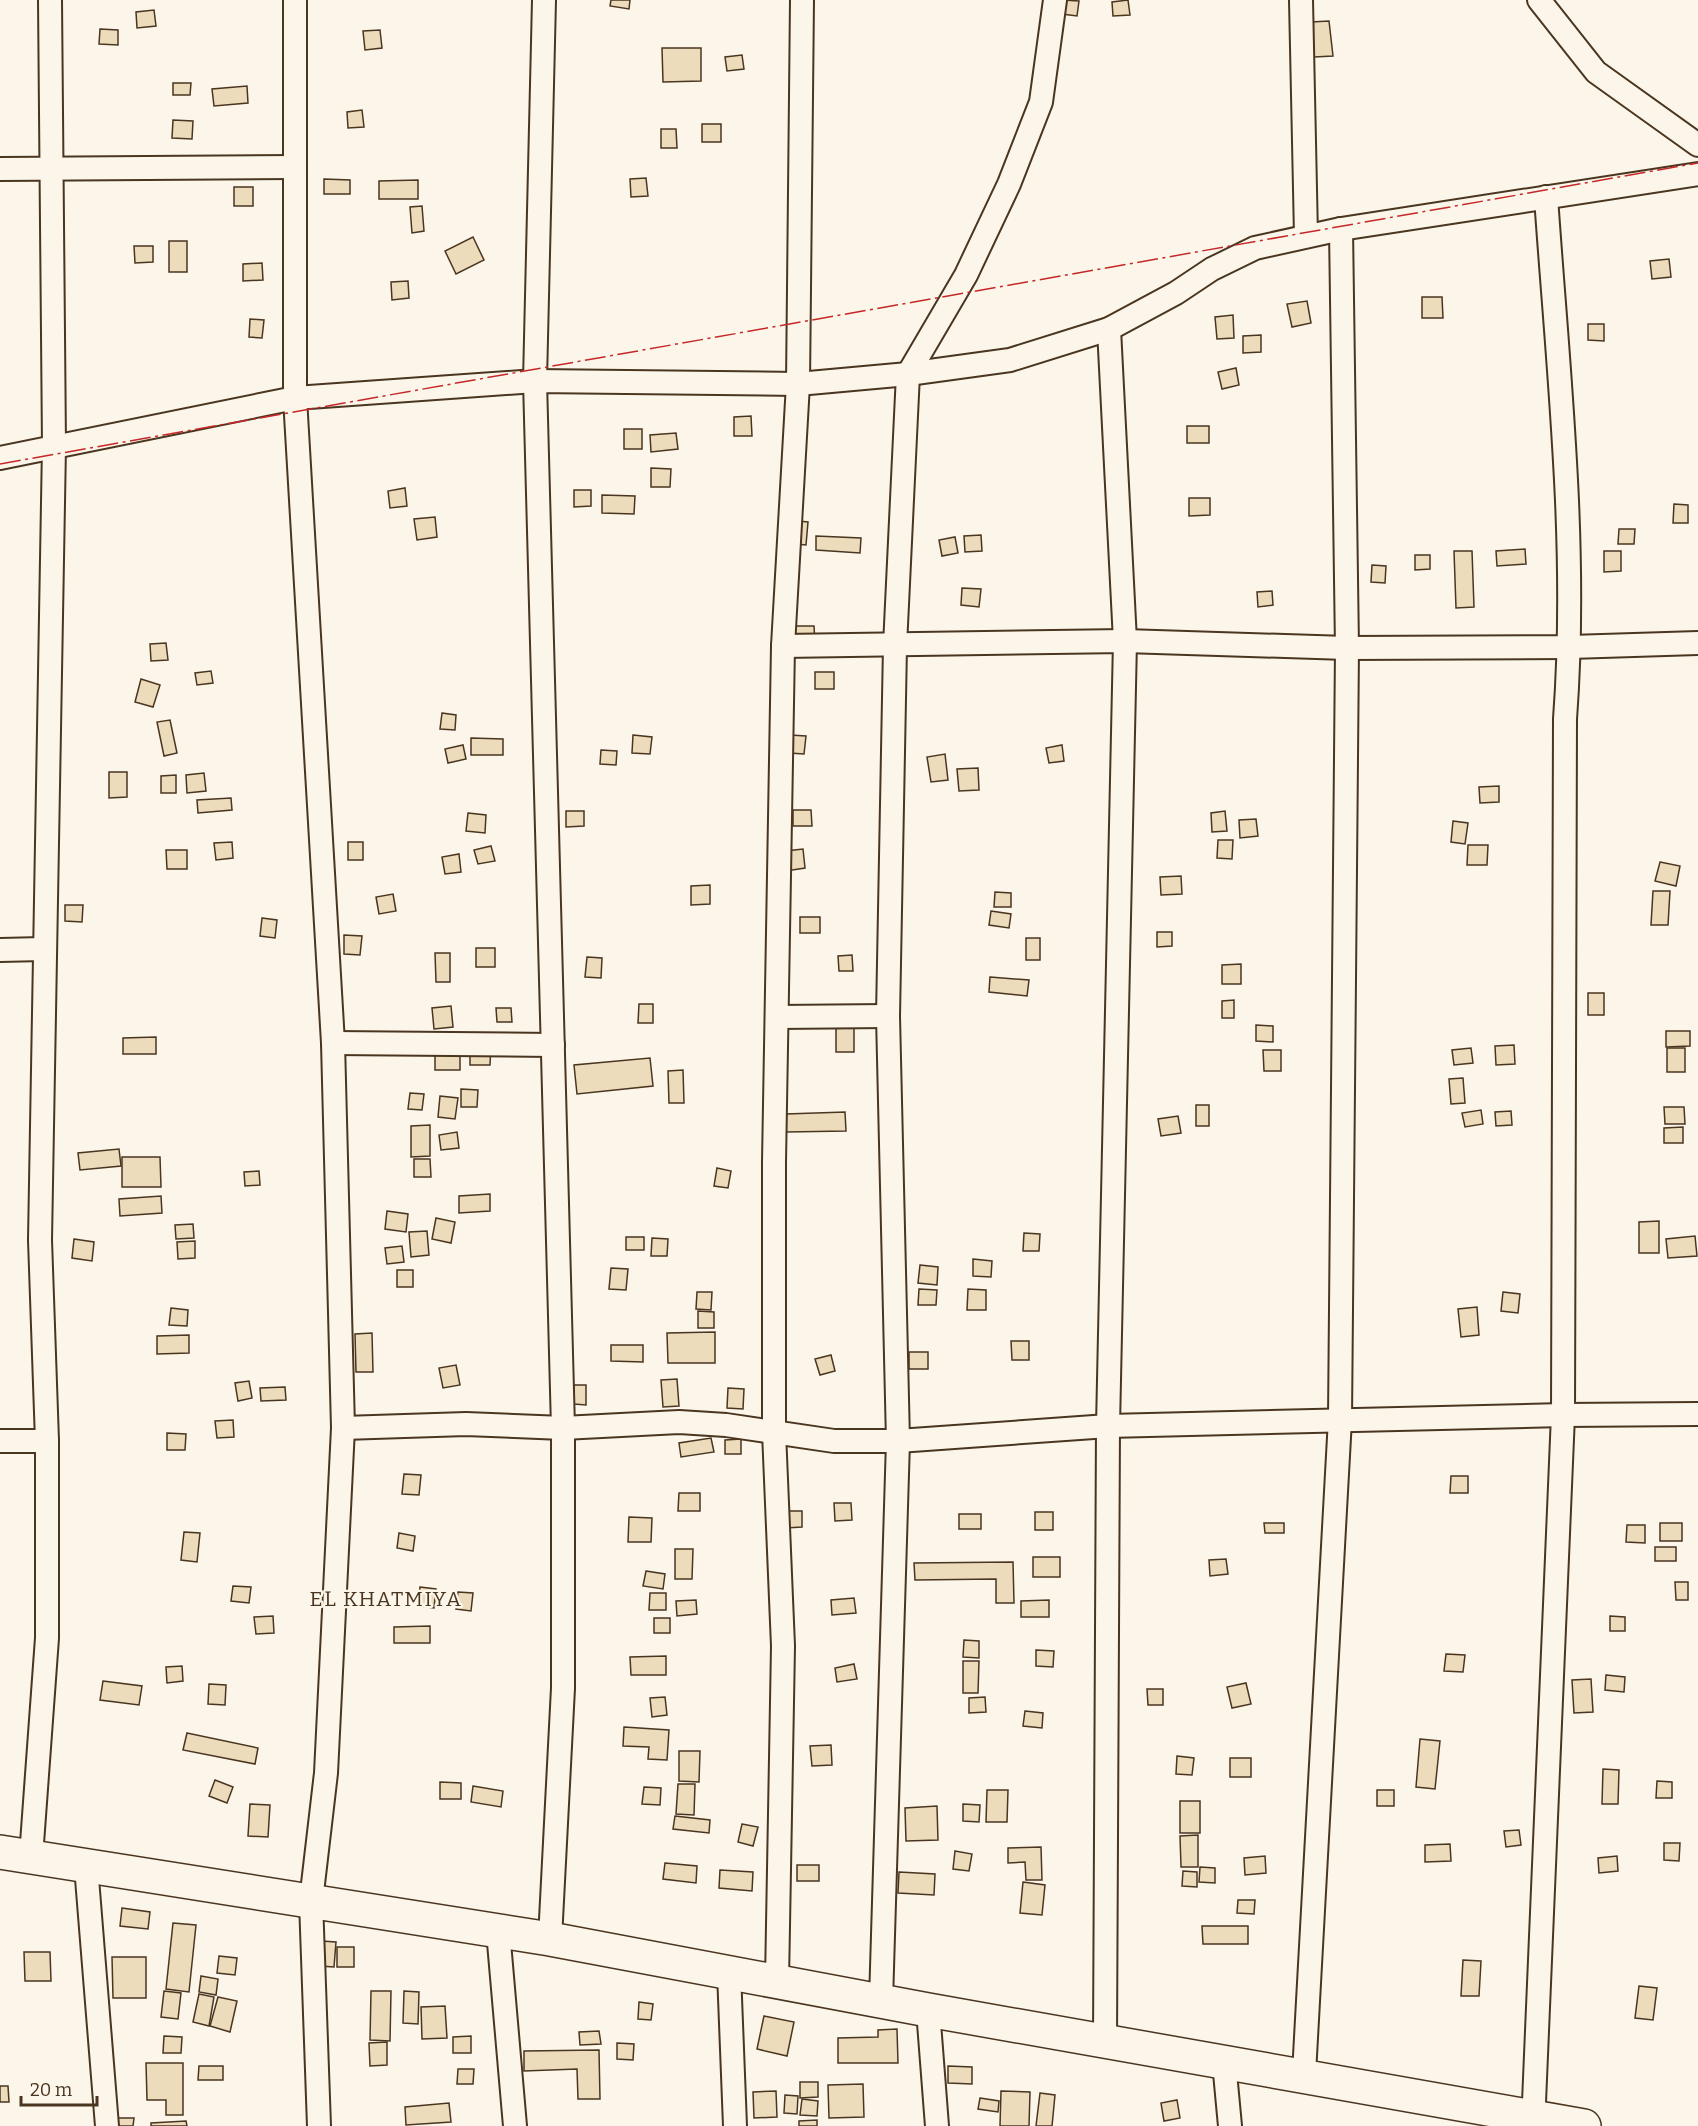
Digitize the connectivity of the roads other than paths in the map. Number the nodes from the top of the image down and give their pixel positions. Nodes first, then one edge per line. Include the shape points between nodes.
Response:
1 (50, 0) edge
2 (295, 0) edge
3 (544, 0) edge
4 (802, 0) edge
5 (1055, 0) edge
6 (1301, 0) edge
7 (1539, 0) edge
8 (1698, 145) edge
9 (294, 167) junction
10 (0, 169) edge
11 (51, 169) junction
12 (1698, 174) edge
13 (1546, 197) junction
14 (1341, 229) junction
15 (1306, 236) junction
16 (1109, 329) junction
17 (908, 374) junction
18 (535, 381) junction
19 (798, 384) junction
20 (295, 399) junction
21 (54, 446) junction
22 (0, 458) edge
23 (1125, 641) junction
24 (1698, 643) edge
25 (783, 646) junction
26 (895, 646) junction
27 (1347, 648) junction
28 (1570, 648) junction
29 (43, 949) junction
30 (0, 950) edge
31 (777, 1017) junction
32 (888, 1017) junction
33 (333, 1043) junction
34 (553, 1045) junction
35 (1698, 1414) edge
36 (1563, 1415) junction
37 (1340, 1419) junction
38 (1108, 1426) junction
39 (343, 1428) junction
40 (563, 1428) junction
41 (774, 1432) junction
42 (0, 1441) edge
43 (47, 1441) junction
44 (898, 1441) junction
45 (16, 1855) edge
46 (86, 1866) junction
47 (311, 1901) junction
48 (498, 1930) junction
49 (550, 1939) junction
50 (729, 1972) junction
51 (777, 1982) junction
52 (882, 2001) junction
53 (928, 2010) junction
54 (1105, 2041) junction
55 (1224, 2062) junction
56 (1304, 2074) junction
57 (1534, 2122) edge
58 (107, 2126) edge
59 (319, 2126) edge
60 (516, 2126) edge
61 (735, 2126) edge
62 (937, 2126) edge
63 (1230, 2126) edge
64 (1584, 2126) edge

1 - 11 street
2 - 9 street
3 - 18 street
4 - 19 street
5 - 17 street via 1041,102 1009,184 966,275
6 - 15 street
7 - 8 street via 1596,72
9 - 11 street
9 - 20 street
10 - 11 street
11 - 21 street
12 - 13 street
13 - 14 street
13 - 28 street via 1567,506
14 - 15 street
14 - 27 street
15 - 16 street via 1256,248
16 - 17 street via 1010,360
16 - 23 street
17 - 19 street
17 - 26 street
18 - 19 street
18 - 20 street
18 - 34 street
19 - 25 street
20 - 21 street
20 - 33 street
21 - 22 street
21 - 29 street
23 - 26 street
23 - 27 street
23 - 38 street
24 - 28 street
25 - 26 street
25 - 31 street
26 - 32 street
27 - 28 street
27 - 37 street
28 - 36 street via 1564,719
29 - 30 street
29 - 43 street via 40,1240
31 - 32 street
31 - 41 street
32 - 44 street
33 - 34 street
33 - 39 street
34 - 40 street
35 - 36 street
36 - 37 street
36 - 57 street
37 - 38 street
37 - 56 street
38 - 44 street
38 - 54 street
39 - 40 street via 466,1424
39 - 47 street via 326,1773
40 - 41 street via 679,1422
40 - 49 street via 562,1688
41 - 44 street via 834,1441
41 - 51 street via 783,1646
42 - 43 street
43 - 45 street via 47,1638
44 - 52 street
45 - 46 street
46 - 47 street
46 - 58 street
47 - 48 street
47 - 59 street
48 - 49 street
48 - 60 street
49 - 50 street
50 - 51 street
50 - 61 street
51 - 52 street
52 - 53 street
53 - 54 street
53 - 62 street
54 - 55 street
55 - 56 street
55 - 63 street
56 - 57 street
57 - 64 street

